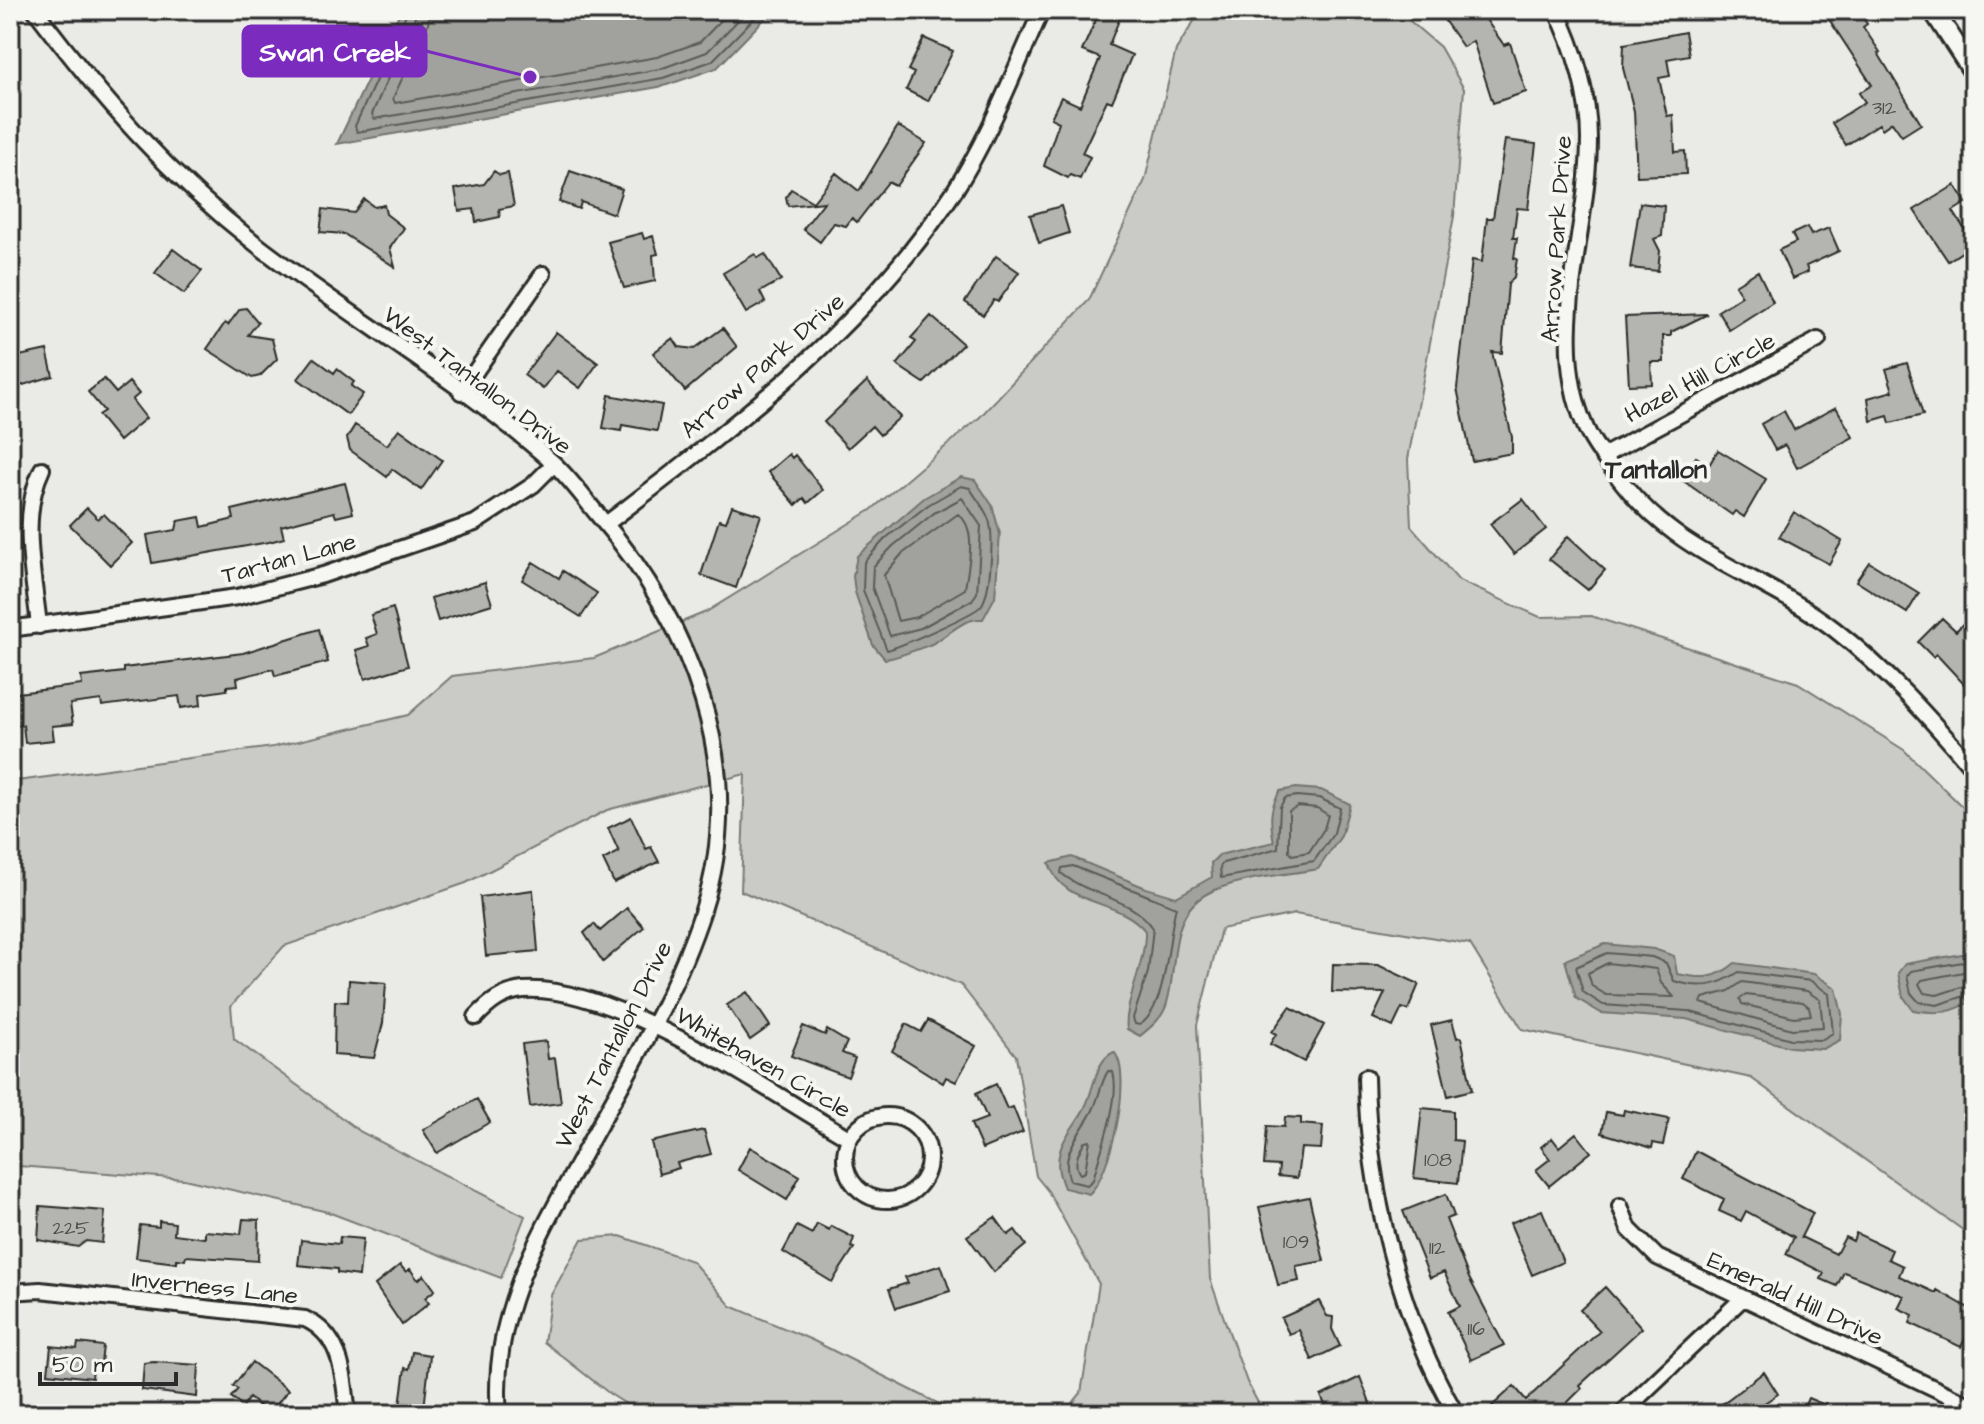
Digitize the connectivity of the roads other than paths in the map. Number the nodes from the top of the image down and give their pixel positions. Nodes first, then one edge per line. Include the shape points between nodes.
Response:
1 (35, 10) edge
2 (1042, 10) edge
3 (1556, 10) edge
4 (1933, 10) edge
5 (1974, 73) edge
6 (543, 274) dead end
7 (1818, 340) dead end
8 (461, 392) junction
9 (1603, 456) junction
10 (554, 464) junction
11 (42, 469) dead end
12 (606, 524) junction
13 (39, 626) junction
14 (10, 629) edge
15 (1974, 770) edge
16 (476, 1017) dead end
17 (654, 1025) junction
18 (1366, 1077) dead end
19 (849, 1138) junction
20 (1620, 1206) dead end
21 (10, 1292) edge
22 (1743, 1298) junction
23 (1974, 1407) edge
24 (348, 1414) edge
25 (499, 1414) edge
26 (1456, 1414) edge
27 (1621, 1414) edge

1 - 8 street, West Tantallon Drive via 90,85 172,172 265,250
2 - 12 street, Arrow Park Drive via 978,151 888,281 797,372
3 - 9 street, Arrow Park Drive via 1573,53 1589,137 1570,365 1585,427
4 - 5 street
6 - 8 street
7 - 9 street, Hazel Hill Circle
8 - 10 street, West Tantallon Drive
9 - 15 street, Arrow Park Drive via 1655,521 1703,554 1806,609 1888,674
10 - 12 street, West Tantallon Drive
10 - 13 street, Tartan Lane via 502,508 407,549 237,597
11 - 13 street via 32,489 29,516
12 - 17 street, West Tantallon Drive via 633,555 679,635 701,691 719,780 715,858 704,907
13 - 14 street, Tartan Lane
16 - 17 street, Whitehaven Circle via 498,997 540,990 600,1002
17 - 19 street, Whitehaven Circle
17 - 25 street, West Tantallon Drive via 517,1284 497,1369
18 - 26 street via 1371,1153 1398,1270 1430,1365
19 - 19 street via 847,1170 871,1196 896,1199 909,1193 926,1172 926,1144 920,1132 897,1117 869,1119
20 - 22 street, Emerald Hill Drive via 1629,1229 1657,1257
21 - 24 street, Inverness Lane via 40,1290 305,1319 320,1326 337,1350
22 - 23 street, Emerald Hill Drive
22 - 27 street

